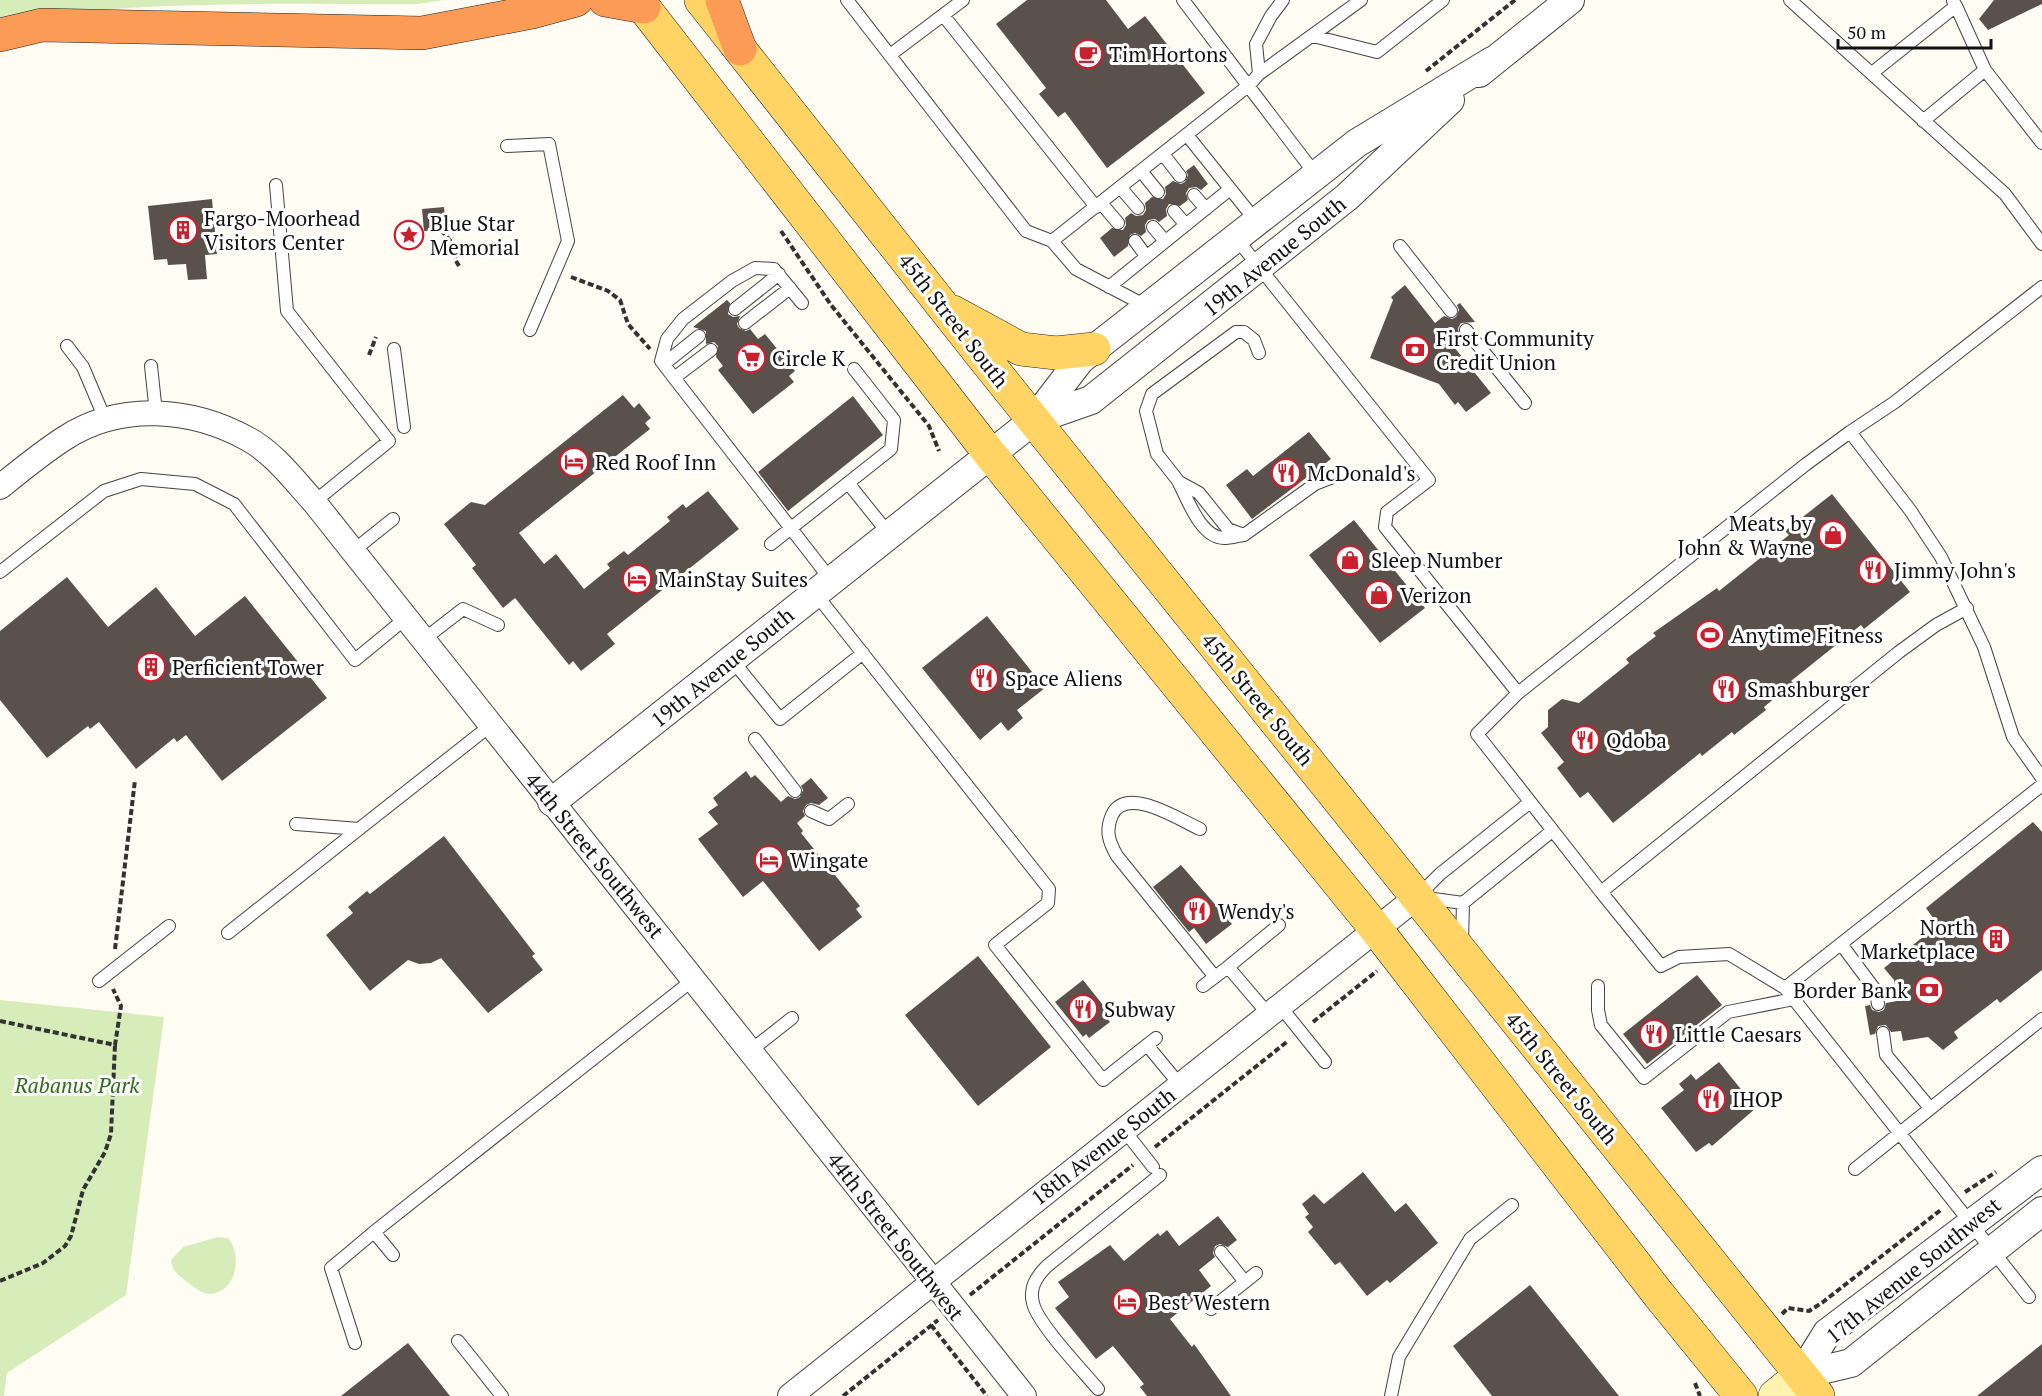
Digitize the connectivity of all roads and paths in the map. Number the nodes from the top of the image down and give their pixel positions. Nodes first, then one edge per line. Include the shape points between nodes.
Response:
1 (508, 0) edge
2 (576, 0) edge
3 (605, 0) edge
4 (701, 0) edge
5 (722, 0) edge
6 (963, 0) edge
7 (1183, 0) edge
8 (1282, 0) edge
9 (1361, 0) edge
10 (1443, 0) edge
11 (1570, 0) edge
12 (1790, 0) edge
13 (848, 1) edge
14 (641, 3) edge
15 (1954, 3) edge
16 (943, 15) junction
17 (468, 23) junction
18 (0, 35) edge
19 (1313, 36) junction
20 (740, 49) junction
21 (890, 55) junction
22 (1492, 61) junction
23 (1985, 70) junction
24 (1872, 73) junction
25 (1259, 74) junction
26 (1248, 86) junction
27 (1923, 121) junction
28 (1187, 135) junction
29 (2042, 143) edge
30 (507, 146) dead end
31 (1162, 154) junction
32 (1141, 171) junction
33 (1316, 175) junction
34 (1179, 176) dead end
35 (276, 185) dead end
36 (1120, 187) junction
37 (1230, 189) junction
38 (1158, 192) dead end
39 (1194, 195) dead end
40 (1098, 205) junction
41 (1138, 208) dead end
42 (1206, 209) junction
43 (1174, 211) dead end
44 (1118, 223) dead end
45 (1185, 225) junction
46 (1153, 227) dead end
47 (779, 229) dead end
48 (1246, 229) junction
49 (441, 230) dead end
50 (1052, 241) junction
51 (1135, 241) dead end
52 (1165, 241) junction
53 (2042, 244) edge
54 (454, 245) junction
55 (1400, 246) dead end
56 (474, 255) dead end
57 (1146, 256) junction
58 (459, 266) dead end
59 (1260, 268) junction
60 (779, 274) junction
61 (571, 278) dead end
62 (1108, 287) junction
63 (2042, 287) edge
64 (790, 288) junction
65 (802, 303) dead end
66 (944, 307) junction
67 (1147, 307) junction
68 (735, 309) dead end
69 (1451, 310) dead end
70 (745, 322) dead end
71 (530, 330) dead end
72 (1466, 330) dead end
73 (699, 336) dead end
74 (376, 337) dead end
75 (67, 346) dead end
76 (394, 349) dead end
77 (1094, 349) junction
78 (711, 350) dead end
79 (1259, 353) dead end
80 (369, 355) dead end
81 (649, 358) dead end
82 (664, 364) junction
83 (151, 366) dead end
84 (854, 369) dead end
85 (674, 378) junction
86 (1525, 404) dead end
87 (156, 413) junction
88 (105, 419) junction
89 (1034, 420) junction
90 (404, 427) dead end
91 (1850, 432) junction
92 (939, 451) dead end
93 (990, 454) junction
94 (1343, 473) dead end
95 (848, 483) junction
96 (0, 487) edge
97 (314, 502) junction
98 (393, 519) dead end
99 (791, 528) junction
100 (889, 534) junction
101 (771, 544) dead end
102 (353, 551) junction
103 (0, 572) edge
104 (823, 587) junction
105 (1967, 608) junction
106 (406, 618) junction
107 (498, 625) dead end
108 (423, 640) junction
109 (863, 653) junction
110 (732, 660) junction
111 (1518, 693) junction
112 (491, 725) junction
113 (755, 739) dead end
114 (2042, 778) edge
115 (135, 780) dead end
116 (2042, 785) edge
117 (795, 790) dead end
118 (552, 802) junction
119 (1529, 803) junction
120 (848, 804) dead end
121 (812, 811) dead end
122 (296, 824) dead end
123 (1200, 829) dead end
124 (359, 830) junction
125 (1552, 831) junction
126 (1601, 892) junction
127 (1417, 897) junction
128 (1463, 903) junction
129 (1279, 925) dead end
130 (169, 926) dead end
131 (1376, 929) junction
132 (228, 933) dead end
133 (1841, 944) junction
134 (1461, 952) junction
135 (1228, 967) junction
136 (1381, 968) dead end
137 (112, 970) junction
138 (1215, 977) junction
139 (694, 979) junction
140 (99, 981) dead end
141 (1203, 986) dead end
142 (1598, 986) dead end
143 (1785, 988) junction
144 (1794, 999) junction
145 (1878, 1004) dead end
146 (1274, 1010) junction
147 (792, 1018) dead end
148 (2042, 1019) edge
149 (0, 1021) edge
150 (1300, 1031) junction
151 (1883, 1033) dead end
152 (115, 1045) junction
153 (750, 1051) junction
154 (1325, 1062) dead end
155 (1180, 1085) junction
156 (1930, 1108) junction
157 (1124, 1130) junction
158 (1900, 1132) junction
159 (1144, 1156) junction
160 (1855, 1169) dead end
161 (2042, 1170) edge
162 (2042, 1186) edge
163 (1512, 1205) dead end
164 (2042, 1211) edge
165 (1970, 1222) junction
166 (1920, 1225) dead end
167 (374, 1232) junction
168 (1991, 1251) junction
169 (1221, 1252) dead end
170 (393, 1255) dead end
171 (1256, 1273) dead end
172 (0, 1281) edge
173 (933, 1282) junction
174 (1245, 1282) junction
175 (2029, 1297) dead end
176 (953, 1308) junction
177 (1788, 1308) dead end
178 (1211, 1309) dead end
179 (931, 1325) junction
180 (458, 1341) dead end
181 (355, 1343) dead end
182 (1810, 1386) edge
183 (1098, 1389) dead end
184 (502, 1396) edge
185 (790, 1396) edge
186 (843, 1396) edge
187 (987, 1396) edge
188 (1024, 1396) edge
189 (1391, 1396) edge
190 (1741, 1396) edge
191 (1775, 1396) edge

1 - 17 highway
2 - 17 highway
3 - 14 highway
4 - 20 main road, 45th Street South
5 - 20 highway
6 - 16 lane
7 - 26 lane
8 - 25 lane via 1256,44
9 - 19 lane
10 - 19 lane via 1377,52
11 - 22 street, 19th Avenue South
12 - 24 lane
13 - 21 lane
14 - 93 main road
15 - 23 lane
15 - 24 lane
16 - 21 lane
16 - 40 lane
17 - 18 highway via 398,34 42,25
19 - 25 lane
20 - 66 main road, 45th Street South
21 - 50 lane via 1026,231
22 - 33 street, 19th Avenue South via 1357,143
22 - 59 street, 19th Avenue South via 1347,197
23 - 27 lane
23 - 29 lane
24 - 27 lane
25 - 26 lane
26 - 28 lane
26 - 33 lane
27 - 53 lane via 2005,195
28 - 31 lane
28 - 37 lane
30 - 71 lane via 549,144 568,241
31 - 32 lane
31 - 34 lane
32 - 36 lane
32 - 38 lane
33 - 48 street, 19th Avenue South
35 - 97 lane via 286,311 388,441
36 - 40 lane
36 - 41 lane
37 - 42 lane
37 - 48 lane
39 - 42 lane
40 - 44 lane
40 - 50 lane
42 - 45 lane
43 - 45 lane
45 - 52 lane
46 - 52 lane
47 - 92 path via 831,305 929,426
48 - 59 lane
48 - 67 street, 19th Avenue South
49 - 54 path
50 - 62 lane via 1076,269
51 - 57 lane
52 - 57 lane
54 - 56 path via 468,248
54 - 58 path
55 - 69 lane
57 - 62 lane
59 - 89 street, 19th Avenue South via 1091,400
59 - 111 lane via 1429,480 1387,512 1384,527
60 - 64 lane
60 - 68 lane
60 - 82 lane via 774,269 755,268 683,319 667,339 661,361
61 - 81 path via 608,291 620,300 628,324 650,349
62 - 67 lane
63 - 91 lane via 1895,402
64 - 65 lane
64 - 70 lane
66 - 77 main road via 1021,349 1056,353
66 - 89 main road, 45th Street South
67 - 77 street, 19th Avenue South
72 - 86 lane
73 - 82 lane
74 - 80 path
75 - 88 lane via 83,367
76 - 90 lane
77 - 89 street, 19th Avenue South via 1080,360
78 - 85 lane
79 - 94 lane via 1254,340 1244,332 1236,332 1152,394 1146,411 1157,454 1179,482 1199,493 1228,529 1244,535 1315,484
82 - 85 lane
83 - 87 lane
84 - 95 lane via 894,420 891,450
85 - 99 lane
87 - 88 street, 44th Street Southwest
87 - 97 street, 44th Street Southwest via 201,419 249,439 276,460
88 - 96 street, 44th Street Southwest via 67,437
89 - 93 street, 19th Avenue South
89 - 127 main road, 45th Street South
91 - 105 lane via 1910,510 1941,557
91 - 111 lane
93 - 100 street, 19th Avenue South
93 - 131 main road
95 - 99 lane
95 - 100 lane
97 - 102 street, 44th Street Southwest
98 - 102 lane
99 - 101 lane
99 - 104 lane
100 - 104 street, 19th Avenue South
102 - 106 street, 44th Street Southwest
103 - 106 lane via 104,491 141,479 195,484 234,504 355,660
104 - 109 lane
104 - 110 street, 19th Avenue South
105 - 114 lane via 1997,682 2013,737
105 - 126 lane via 1899,652
106 - 108 street, 44th Street Southwest
107 - 108 lane via 463,609
108 - 112 street, 44th Street Southwest
109 - 110 lane via 780,719
109 - 155 lane via 1049,889 1048,903 995,945 1103,1080 1151,1042
110 - 118 street, 19th Avenue South
111 - 119 lane via 1477,734
112 - 118 street, 44th Street Southwest
112 - 124 lane
113 - 117 lane
115 - 137 path
116 - 133 lane
118 - 139 street, 44th Street Southwest
119 - 125 lane
119 - 127 lane
120 - 121 lane via 828,819
122 - 124 lane
123 - 138 lane via 1136,801 1122,803 1113,811 1108,832 1117,856
124 - 132 lane
125 - 126 lane
125 - 128 lane
126 - 143 lane via 1661,966 1679,957 1729,954
127 - 128 lane
127 - 131 street, 18th Avenue South
127 - 134 main road, 45th Street South
128 - 134 lane
129 - 135 lane
130 - 137 lane
131 - 146 street, 18th Avenue South
131 - 190 main road
133 - 143 lane
133 - 145 lane via 1876,991
134 - 182 main road, 45th Street South
135 - 138 lane
135 - 146 lane
136 - 150 path
137 - 140 lane
137 - 152 path via 111,984 121,1006
138 - 141 lane
139 - 153 street, 44th Street Southwest
139 - 167 lane
142 - 144 lane via 1601,1025 1644,1078 1728,1012
143 - 144 lane
144 - 158 lane
146 - 150 lane
146 - 155 street, 18th Avenue South
147 - 153 lane
148 - 156 lane
149 - 152 path
150 - 154 lane
150 - 159 path
151 - 156 lane via 1887,1055
152 - 172 path via 111,1134 83,1190 71,1236 65,1246 43,1263
153 - 173 street, 44th Street Southwest
155 - 157 street, 18th Avenue South
156 - 158 lane
157 - 159 lane
157 - 173 street, 18th Avenue South
158 - 160 lane
158 - 165 lane
159 - 176 path
159 - 183 lane via 1156,1171 1036,1276 1032,1290 1037,1315
161 - 165 street, 17th Avenue Southwest
162 - 168 street via 1997,1228
163 - 189 lane via 1470,1239 1399,1357
164 - 168 street, 17th Avenue Southwest
165 - 168 lane
165 - 182 street, 17th Avenue Southwest via 1827,1333
166 - 177 path via 1809,1311
167 - 170 lane
167 - 181 lane via 331,1268
168 - 175 lane
168 - 182 street, 17th Avenue Southwest via 1851,1363
169 - 174 lane
171 - 174 lane
173 - 176 street, 44th Street Southwest
173 - 185 street, 18th Avenue South
174 - 178 lane
176 - 179 path
176 - 188 street, 44th Street Southwest
179 - 186 path
179 - 187 path
180 - 184 lane
182 - 191 main road

